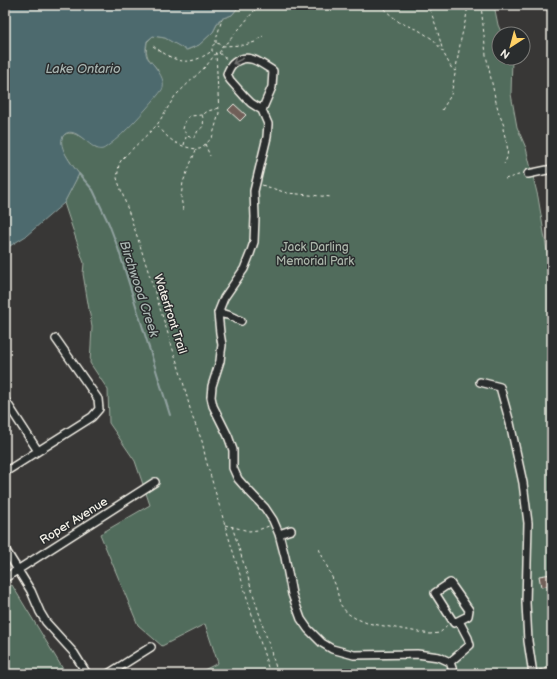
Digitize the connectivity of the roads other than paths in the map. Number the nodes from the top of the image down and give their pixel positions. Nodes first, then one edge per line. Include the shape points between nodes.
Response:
1 (551, 5) edge
2 (552, 9) edge
3 (262, 110) junction
4 (552, 169) edge
5 (528, 174) road end
6 (221, 288) dead end
7 (227, 293) junction
8 (218, 313) junction
9 (241, 321) dead end
10 (56, 339) dead end
11 (480, 382) dead end
12 (5, 400) edge
13 (38, 451) junction
14 (5, 472) edge
15 (155, 482) dead end
16 (290, 530) dead end
17 (279, 534) junction
18 (5, 549) edge
19 (17, 570) junction
20 (5, 578) edge
21 (455, 620) junction
22 (151, 647) dead end
23 (450, 662) junction
24 (87, 674) edge
25 (108, 674) edge
26 (454, 674) edge
27 (533, 674) edge

1 - 2 street
3 -> 3 street via 272,87 273,71 256,61 241,58 229,68 227,74 251,103
3 - 7 street via 268,124 254,191 254,242 244,269
4 - 5 street
6 - 7 street
7 - 8 street
8 - 9 street
8 - 17 street via 222,352 212,386 213,406 233,450 233,468 238,479 265,508
10 - 13 street via 98,399 99,409 92,417
11 - 27 street via 500,386 523,483 528,523 526,602
12 - 13 street
13 - 14 street
15 - 19 street, Roper Avenue
16 - 17 street
17 - 23 street via 298,612 308,629 322,643 332,649 354,655 417,654 439,657
18 - 19 street
19 - 20 street, Roper Avenue
19 - 24 street via 46,622 74,653
21 - 21 street via 468,616 469,610 450,583 435,593
21 - 23 street via 470,645
22 - 25 street
23 - 26 street

